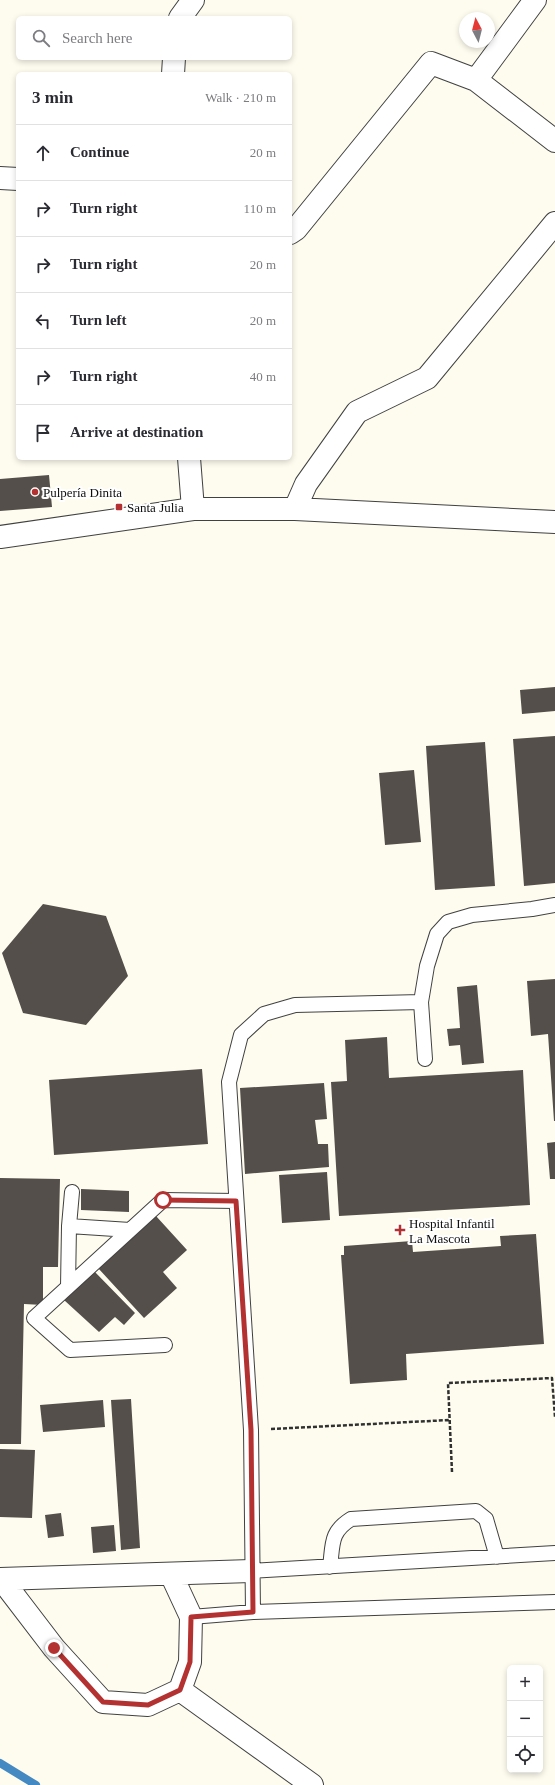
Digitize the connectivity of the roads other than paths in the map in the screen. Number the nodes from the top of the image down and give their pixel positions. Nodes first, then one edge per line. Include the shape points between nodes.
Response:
1 (193, 0) edge
2 (535, 0) edge
3 (181, 16) edge
4 (174, 60) edge
5 (173, 72) edge
6 (476, 80) junction
7 (555, 142) edge
8 (0, 178) edge
9 (16, 179) edge
10 (555, 223) edge
11 (292, 232) edge
12 (189, 460) edge
13 (193, 509) junction
14 (295, 509) junction
15 (555, 522) edge
16 (0, 537) edge
17 (555, 904) edge
18 (421, 1002) junction
19 (425, 1059) dead end
20 (72, 1192) dead end
21 (236, 1201) junction
22 (69, 1226) junction
23 (130, 1230) junction
24 (68, 1287) junction
25 (165, 1345) dead end
26 (555, 1553) edge
27 (497, 1557) junction
28 (330, 1567) junction
29 (251, 1571) junction
30 (171, 1574) junction
31 (1, 1579) edge
32 (555, 1602) edge
33 (253, 1612) junction
34 (191, 1617) junction
35 (180, 1690) junction
36 (312, 1785) edge

1 - 3 street
2 - 6 street
4 - 5 street
6 - 7 street
6 - 11 street via 431,64
8 - 9 street
10 - 14 street via 428,378 357,412 306,484
12 - 13 street
13 - 14 street
13 - 16 street
14 - 15 street
17 - 18 lane via 472,915 448,922 437,934 427,966
18 - 19 lane
18 - 21 lane via 295,1006 264,1014 241,1035 229,1082
20 - 22 lane
21 - 23 lane via 163,1200
21 - 29 lane via 251,1430
22 - 23 lane
22 - 24 lane
23 - 24 lane
24 - 25 lane via 34,1318 70,1350
26 - 27 lane
27 - 28 lane
27 - 28 lane via 486,1519 476,1511 351,1519 339,1528 335,1535
28 - 29 lane
29 - 30 street
29 - 33 lane
30 - 31 street
30 - 34 street
31 - 35 street via 54,1648 103,1702 148,1705
32 - 33 lane
33 - 34 lane
34 - 35 street via 190,1662
35 - 36 street

